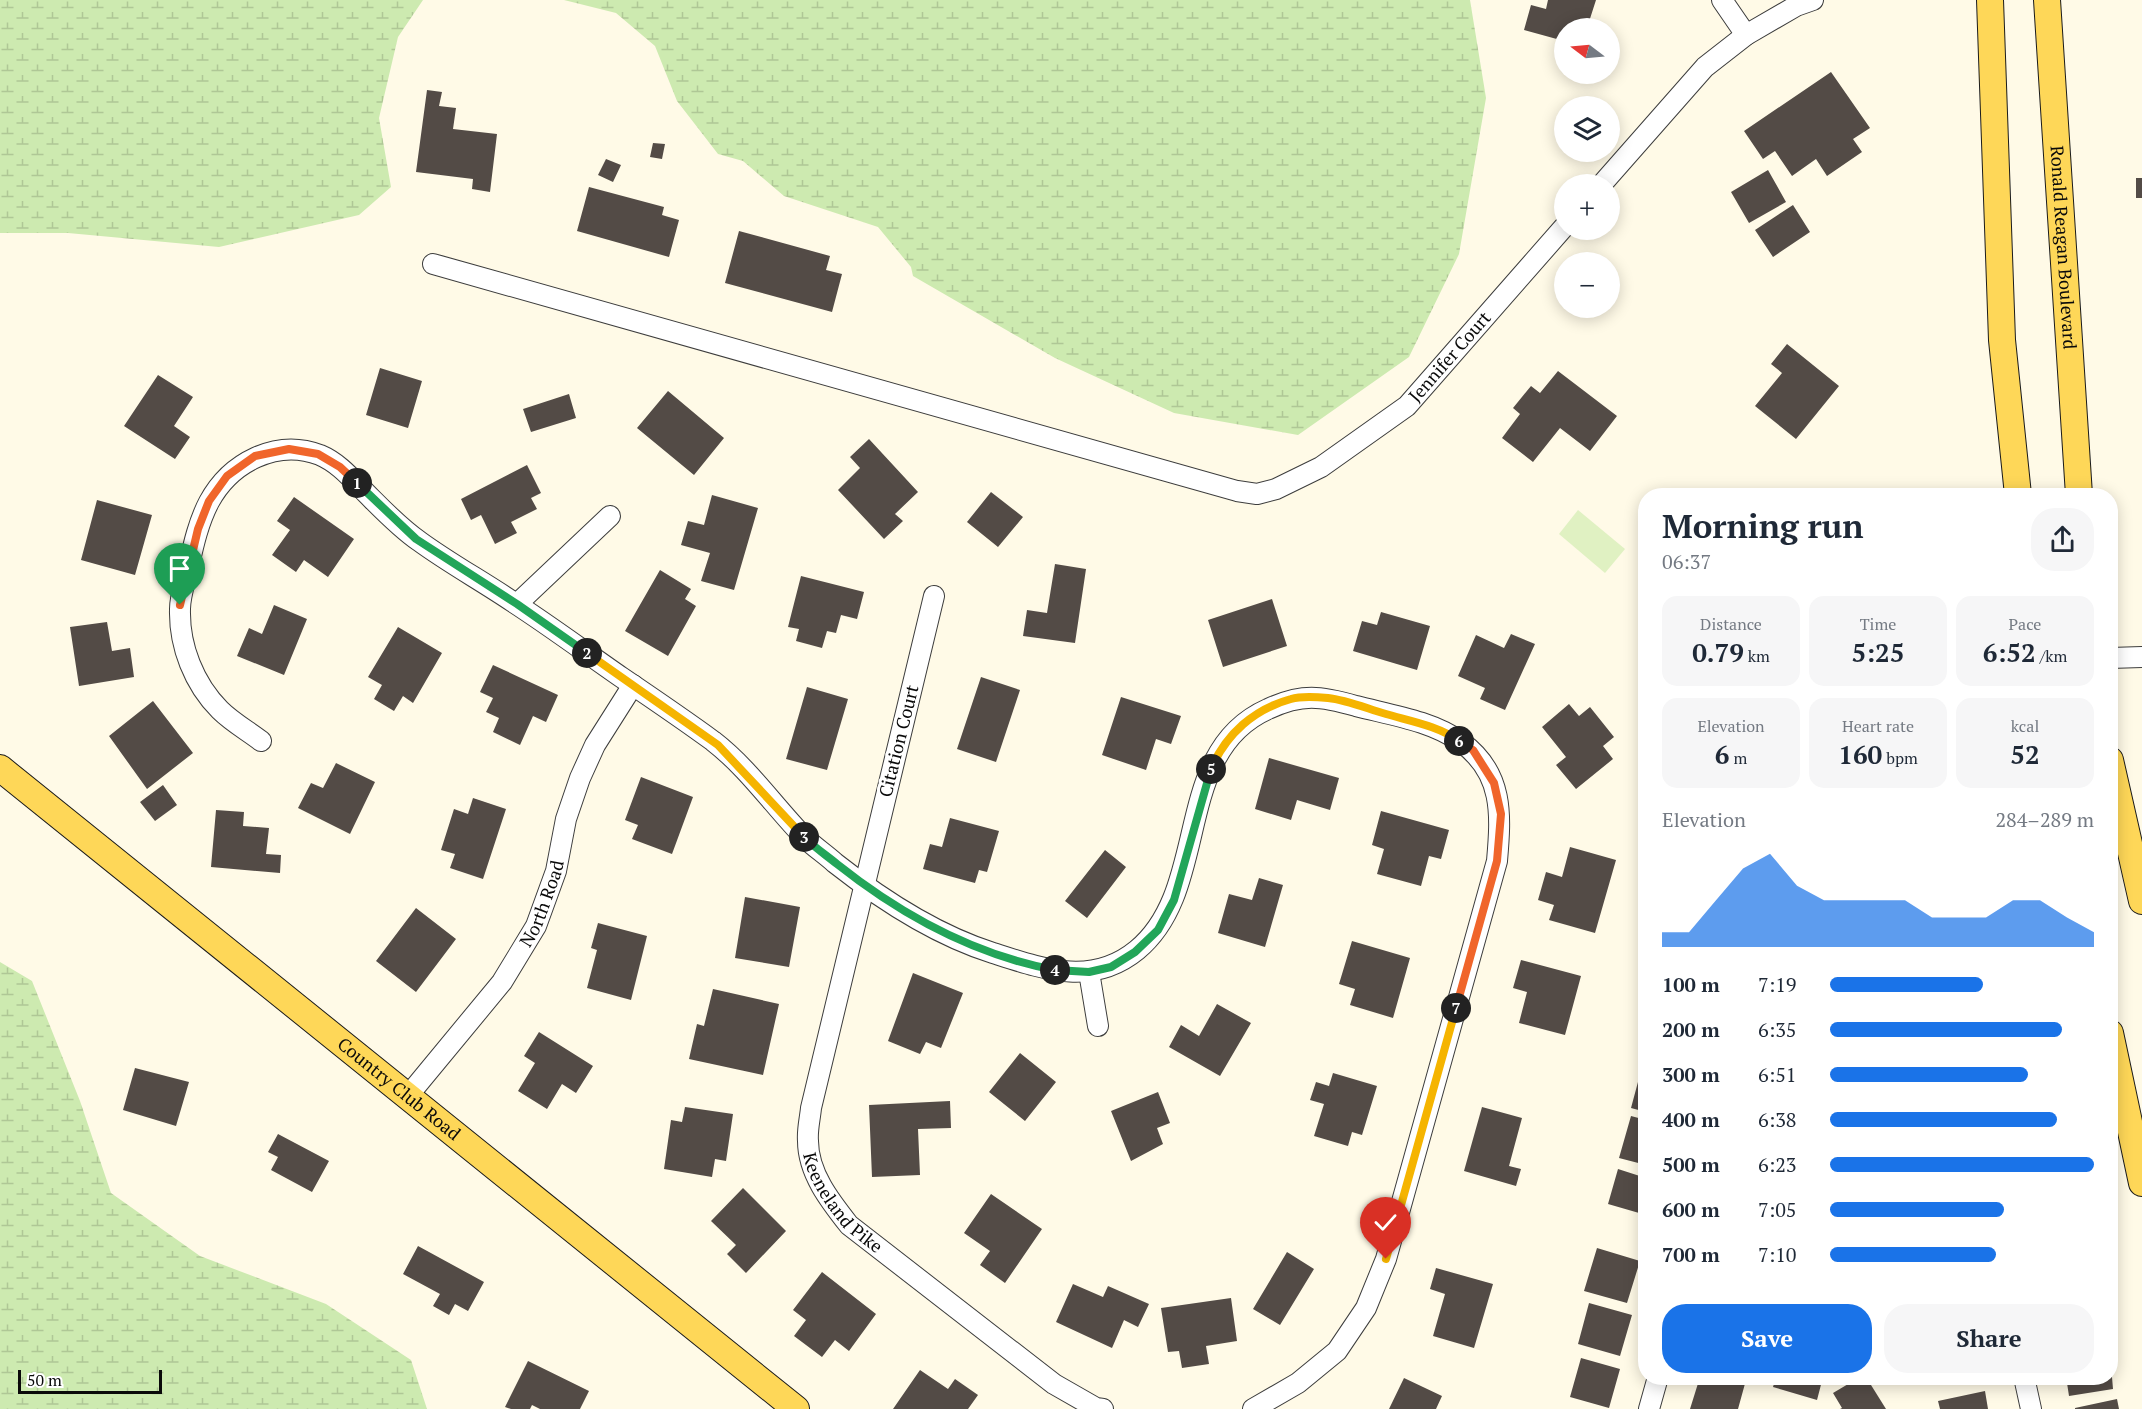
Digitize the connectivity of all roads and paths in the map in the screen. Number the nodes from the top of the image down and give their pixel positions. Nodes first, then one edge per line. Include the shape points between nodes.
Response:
1 (1722, 0) edge
2 (1813, 0) edge
3 (1990, 0) edge
4 (2047, 0) edge
5 (1746, 35) junction
6 (1611, 174) edge
7 (1554, 238) edge
8 (433, 264) dead end
9 (2017, 488) edge
10 (2079, 488) edge
11 (610, 516) dead end
12 (934, 596) dead end
13 (517, 604) junction
14 (2142, 657) edge
15 (2118, 658) edge
16 (633, 685) junction
17 (261, 741) dead end
18 (0, 768) edge
19 (2118, 794) edge
20 (864, 886) junction
21 (2142, 901) edge
22 (1089, 972) junction
23 (1098, 1026) dead end
24 (2118, 1064) edge
25 (407, 1097) junction
26 (2137, 1138) edge
27 (2142, 1183) edge
28 (1656, 1385) edge
29 (2026, 1385) edge
30 (796, 1409) edge
31 (1103, 1409) edge
32 (1253, 1409) edge
33 (1649, 1409) edge
34 (2031, 1409) edge

1 - 5 street
2 - 5 street
3 - 9 main road via 2002,340
4 - 10 main road, Ronald Reagan Boulevard
5 - 6 street via 1705,67
7 - 8 street, Jennifer Court via 1407,406 1321,467 1257,494
11 - 13 street
12 - 20 street, Citation Court
13 - 16 street
13 - 17 street via 416,539 340,467 318,454 289,449 255,456 227,476 209,501 198,529 180,605 182,639 204,692
14 - 15 street
16 - 20 street via 718,745 807,840
16 - 25 street, North Road via 595,745 580,778 566,819 556,871 536,926 502,982
18 - 25 main road, Country Club Road
19 - 21 main road
20 - 22 street via 932,927 985,951 1035,966
20 - 31 street, Keeneland Pike via 811,1108 807,1142 814,1171 829,1200 849,1225 1054,1384
22 - 23 street
22 - 32 street via 1111,967 1135,952 1158,930 1174,900 1206,782 1218,754 1235,730 1259,713 1292,698 1330,698 1420,723 1451,735 1473,750 1494,783 1501,814 1497,861 1386,1259 1366,1308 1337,1351 1298,1383
24 - 26 main road
25 - 30 main road, Country Club Road
26 - 27 main road
28 - 33 street
29 - 34 street

